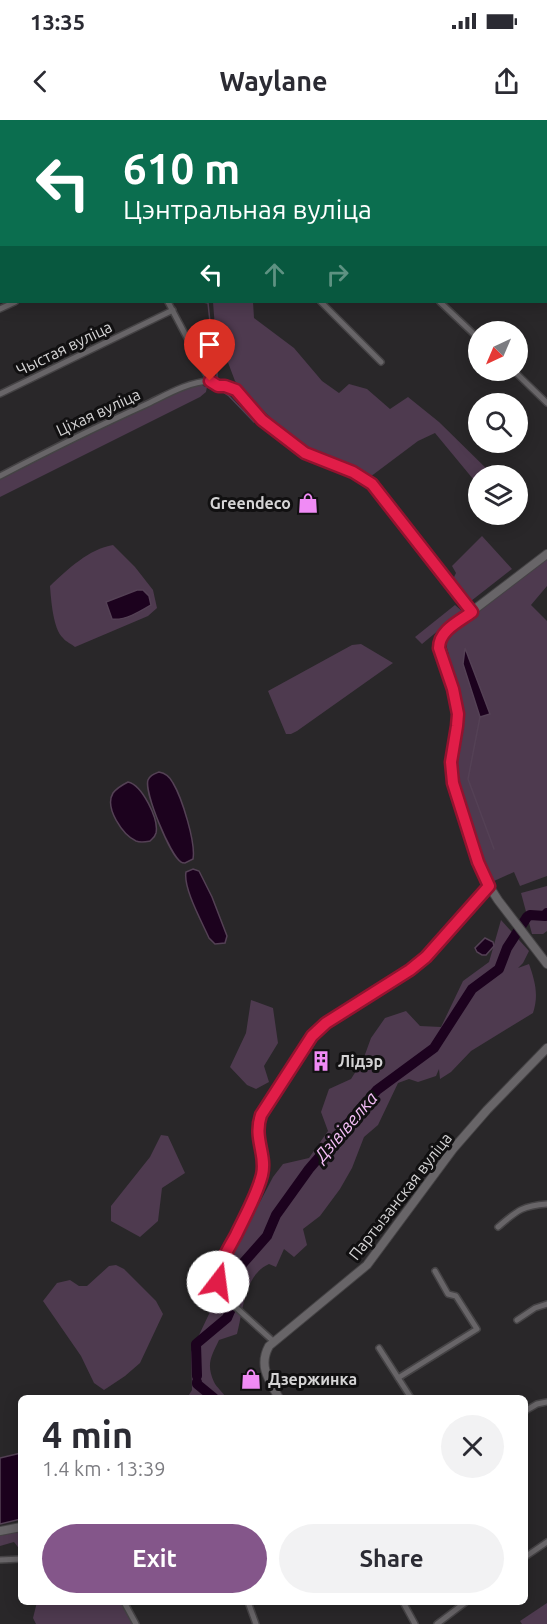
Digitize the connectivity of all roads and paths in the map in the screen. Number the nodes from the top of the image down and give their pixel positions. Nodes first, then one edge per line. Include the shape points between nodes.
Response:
1 (169, 303) edge
2 (322, 303) edge
3 (441, 303) edge
4 (173, 310) junction
5 (468, 329) edge
6 (381, 362) dead end
7 (210, 381) junction
8 (524, 381) edge
9 (0, 394) edge
10 (547, 403) edge
11 (0, 476) edge
12 (547, 554) edge
13 (472, 612) junction
14 (489, 886) junction
15 (547, 964) edge
16 (547, 1048) edge
17 (547, 1204) edge
18 (498, 1227) dead end
19 (435, 1271) dead end
20 (547, 1304) edge
21 (517, 1320) dead end
22 (273, 1341) junction
23 (379, 1348) dead end
24 (398, 1378) junction
25 (277, 1395) edge
26 (409, 1395) edge
27 (547, 1402) edge
28 (528, 1409) edge
29 (18, 1528) edge
30 (0, 1531) edge
31 (547, 1542) edge
32 (528, 1555) edge
33 (18, 1559) edge
34 (0, 1560) edge
35 (126, 1605) edge
36 (249, 1605) edge
37 (405, 1605) edge
38 (462, 1605) edge
39 (136, 1624) edge
40 (256, 1624) edge
41 (415, 1624) edge
42 (437, 1624) edge

1 - 4 street
2 - 6 street
3 - 5 street
4 - 7 street
4 - 9 street, Чыстая вуліца
7 - 11 street, Ціхая вуліца via 179,389
7 - 13 street via 236,390 262,420 305,453 372,484
8 - 10 street
12 - 13 street
13 - 14 street via 446,631 439,648 457,708 451,762 453,783
14 - 15 street
14 - 22 street via 426,957 312,1036 261,1115 261,1175 220,1266 218,1282 233,1304
16 - 22 street, Партызанская вуліца via 453,1149 367,1265
17 - 18 street via 520,1209
19 - 24 street via 477,1329
20 - 21 street
22 - 25 street via 263,1360
23 - 24 street
24 - 26 street
27 - 28 street
29 - 30 street
31 - 32 street
33 - 34 street
35 - 39 street
36 - 40 street
37 - 41 street
38 - 42 street

